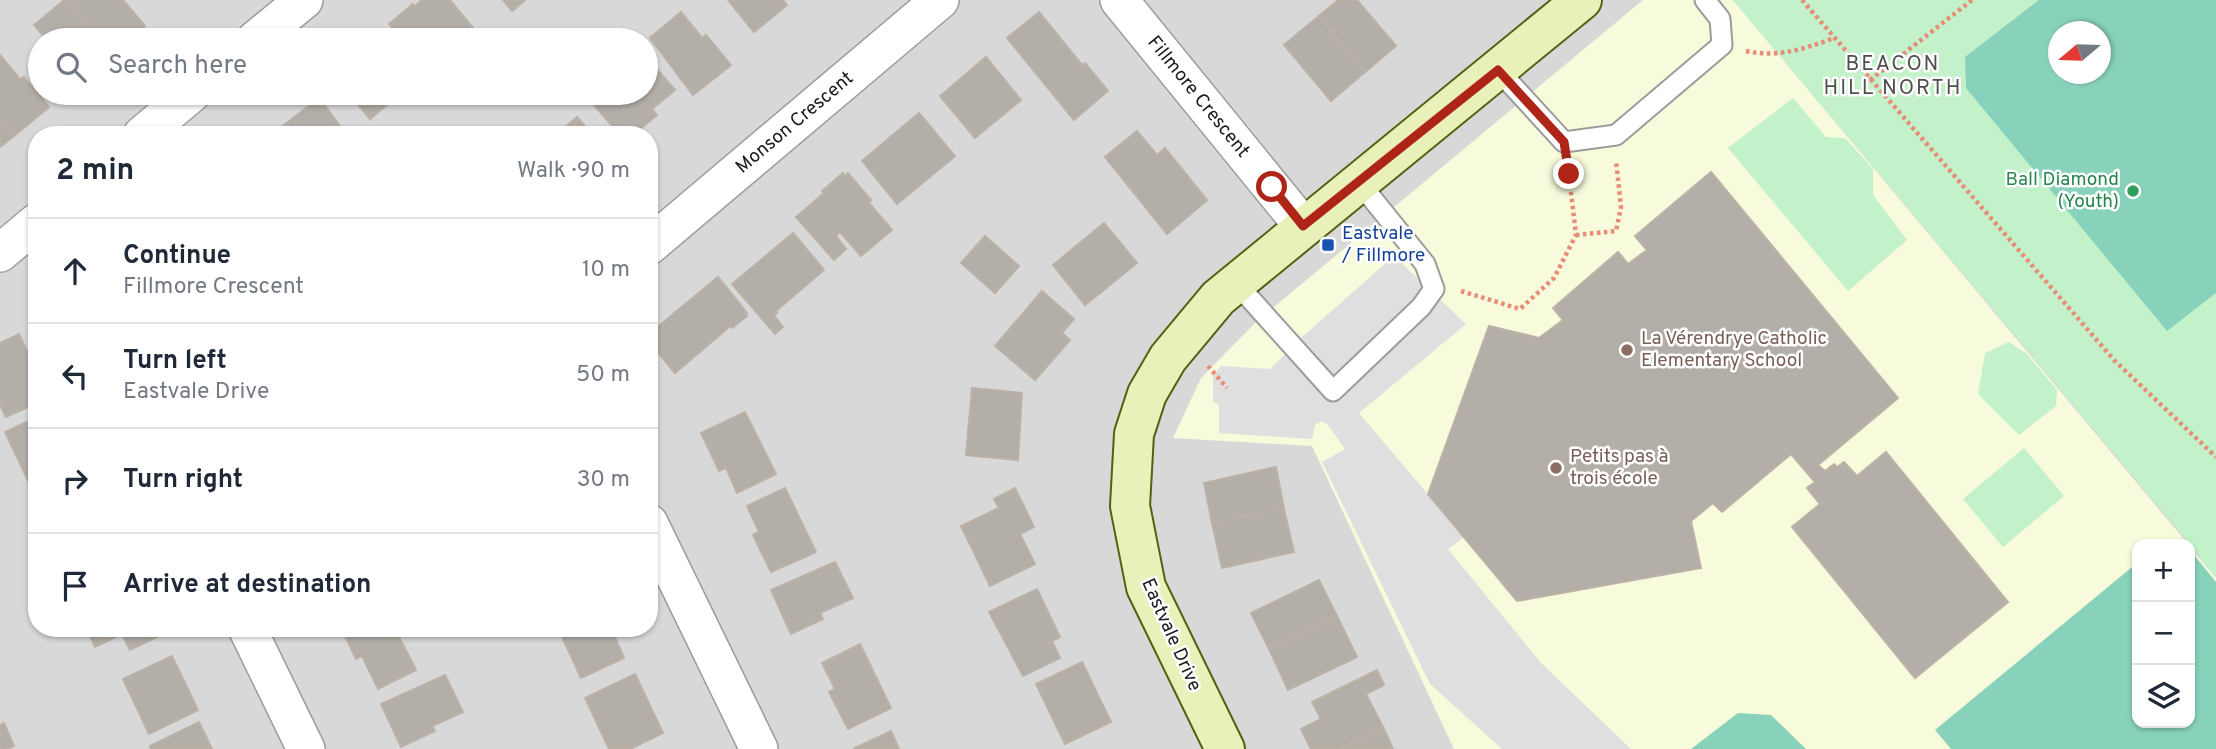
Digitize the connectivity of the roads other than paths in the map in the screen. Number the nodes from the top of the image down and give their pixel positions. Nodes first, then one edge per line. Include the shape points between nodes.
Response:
1 (304, 0) edge
2 (940, 0) edge
3 (1119, 0) edge
4 (1582, 0) edge
5 (1705, 0) edge
6 (270, 28) edge
7 (1498, 70) junction
8 (178, 105) edge
9 (153, 126) edge
10 (1358, 181) junction
11 (1303, 226) junction
12 (28, 230) edge
13 (658, 238) edge
14 (0, 253) edge
15 (1236, 283) junction
16 (658, 541) edge
17 (251, 637) edge
18 (306, 749) edge
19 (759, 749) edge
20 (1224, 749) edge

1 - 6 street
2 - 13 street, Monson Crescent
3 - 11 street, Fillmore Crescent
4 - 7 street, Eastvale Drive
5 - 7 lane via 1720,19 1722,45 1616,135 1564,142
7 - 10 street, Eastvale Drive
8 - 9 street
10 - 11 street, Eastvale Drive
10 - 15 lane via 1425,264 1433,289 1421,307 1333,391
11 - 15 street, Eastvale Drive
12 - 14 street
15 - 20 street, Eastvale Drive via 1168,358 1147,394 1133,435 1130,506 1146,587
16 - 19 street
17 - 18 street

